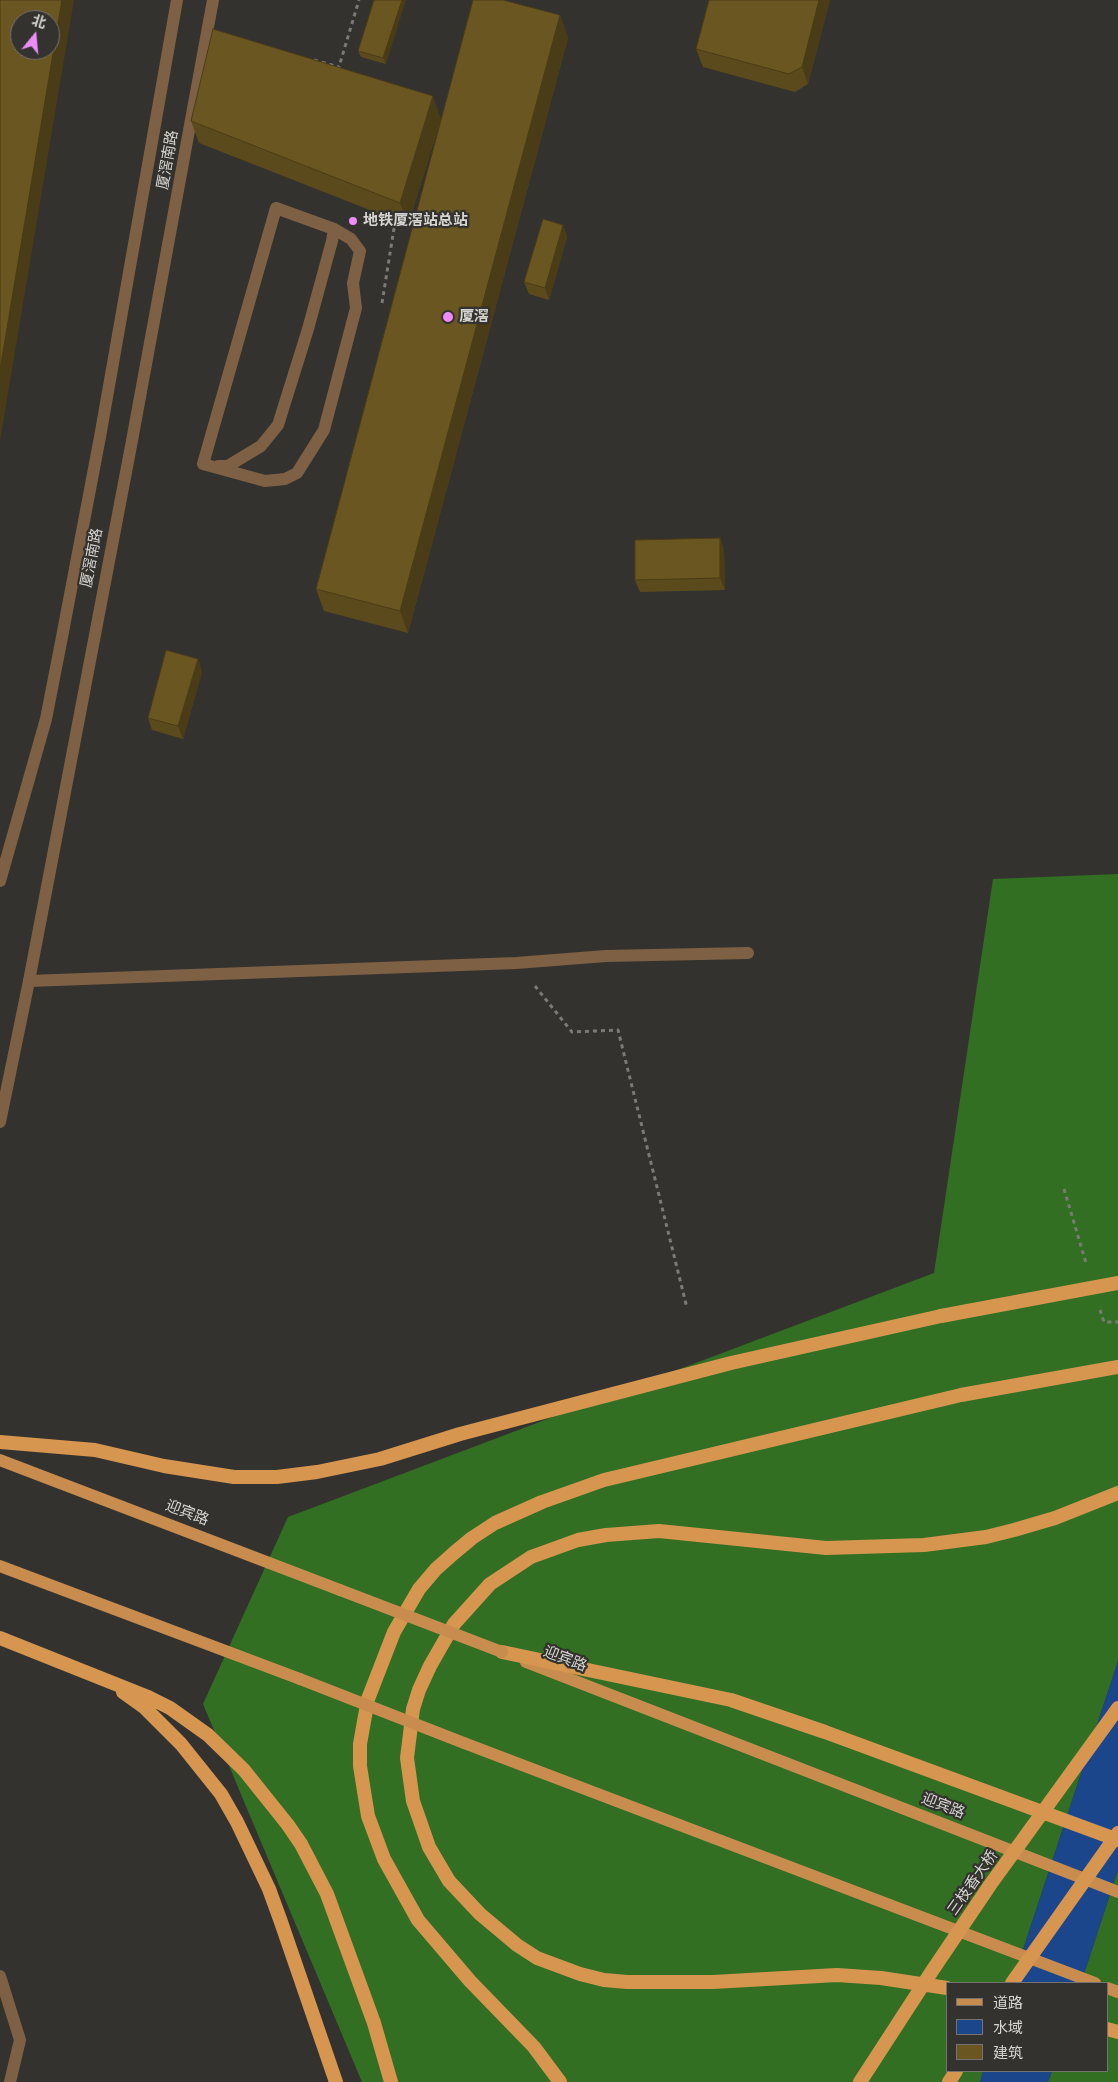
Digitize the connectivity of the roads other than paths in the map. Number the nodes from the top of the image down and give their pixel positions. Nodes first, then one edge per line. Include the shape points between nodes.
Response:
1 (177, 0) edge
2 (213, 0) edge
3 (334, 229) junction
4 (203, 464) junction
5 (0, 881) edge
6 (748, 953) dead end
7 (30, 981) junction
8 (0, 1122) edge
9 (1118, 1283) edge
10 (1118, 1367) edge
11 (0, 1442) edge
12 (0, 1460) edge
13 (1118, 1493) edge
14 (0, 1566) edge
15 (0, 1638) edge
16 (502, 1652) junction
17 (99, 1677) junction
18 (1118, 1708) edge
19 (1118, 1833) edge
20 (1118, 1840) edge
21 (1118, 1892) edge
22 (0, 1976) edge
23 (1013, 1982) edge
24 (1092, 1982) edge
25 (946, 1988) edge
26 (10, 2082) edge
27 (336, 2082) edge
28 (391, 2082) edge
29 (560, 2082) edge
30 (860, 2082) edge

1 - 5 street, 厦滘南路 via 100,437 46,719
2 - 7 street, 厦滘南路
3 - 4 street via 278,425 261,446 228,466
3 - 4 street via 276,208
3 - 4 street via 351,239 360,251 353,283 356,308 324,430 297,473 285,479 265,481
6 - 7 street via 606,956 516,963
7 - 8 street, 厦滘南路
9 - 11 highway, bridge via 941,1316 732,1362 460,1434 380,1459 317,1472 277,1477 234,1477 164,1466 95,1450
10 - 29 highway via 961,1395 596,1483 495,1523 454,1553 420,1589 394,1632 368,1699 360,1744 368,1816 384,1860 418,1920 470,1981 522,2034
12 - 16 main road, 迎宾路, bridge
13 - 25 highway via 1055,1518 986,1536 924,1545 826,1548 684,1533 630,1532 578,1540 531,1557 490,1584 454,1624 419,1690 407,1758 413,1801 429,1846 449,1881 480,1914 537,1958 604,1980 627,1982 837,1976 904,1980
14 - 24 main road, bridge
15 - 17 highway
16 - 20 highway, bridge via 731,1700
16 - 21 main road, 迎宾路, bridge
17 - 27 highway via 144,1707 165,1726 221,1794 252,1851 268,1889
17 - 28 highway via 148,1697 190,1721 226,1750 274,1805 301,1844 327,1894 374,2023
18 - 30 highway, 三枝香大桥, bridge via 990,1885
19 - 23 highway, bridge
22 - 26 street via 20,2040

